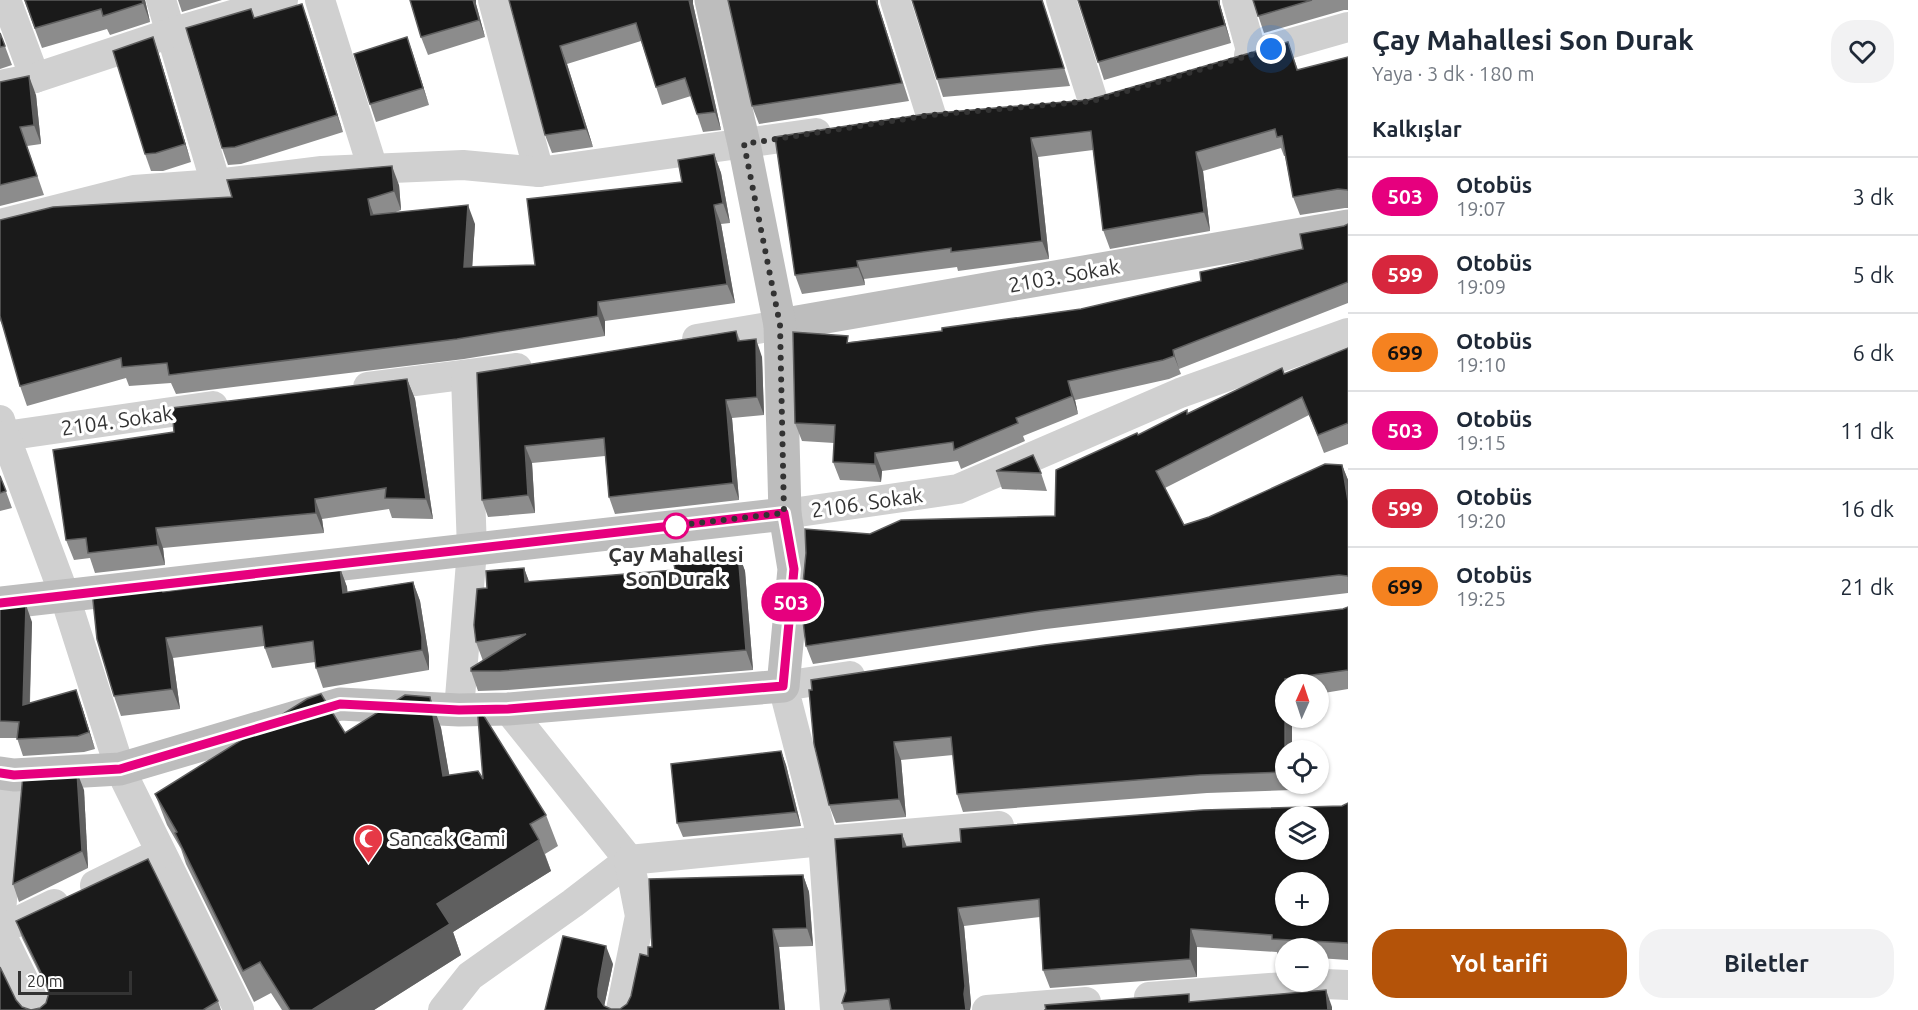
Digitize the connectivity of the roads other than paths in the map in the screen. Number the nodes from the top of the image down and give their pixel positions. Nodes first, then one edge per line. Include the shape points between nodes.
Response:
1 (6, 0) edge
2 (161, 0) edge
3 (283, 0) edge
4 (320, 0) edge
5 (493, 0) edge
6 (711, 0) edge
7 (895, 0) edge
8 (1061, 0) edge
9 (1237, 0) edge
10 (1348, 27) edge
11 (171, 33) junction
12 (1252, 54) junction
13 (1218, 64) edge
14 (35, 78) junction
15 (0, 85) edge
16 (1093, 99) edge
17 (931, 116) edge
18 (837, 130) edge
19 (744, 144) junction
20 (373, 170) junction
21 (539, 172) junction
22 (216, 183) junction
23 (0, 224) edge
24 (1348, 226) edge
25 (780, 325) junction
26 (1348, 333) edge
27 (676, 342) edge
28 (548, 363) edge
29 (466, 376) junction
30 (339, 391) edge
31 (235, 403) edge
32 (2, 431) edge
33 (784, 513) junction
34 (472, 550) junction
35 (64, 594) junction
36 (0, 603) edge
37 (876, 672) edge
38 (783, 686) junction
39 (508, 709) junction
40 (459, 710) junction
41 (120, 769) junction
42 (7, 774) edge
43 (1021, 825) edge
44 (822, 841) junction
45 (160, 853) junction
46 (629, 860) junction
47 (0, 921) edge
48 (0, 931) edge
49 (1348, 985) edge
50 (38, 1010) edge
51 (239, 1010) edge
52 (443, 1010) edge
53 (621, 1010) edge
54 (835, 1010) edge
55 (987, 1010) edge

1 - 14 street
2 - 11 street
3 - 11 street
4 - 20 street
5 - 21 street
6 - 19 main road
7 - 17 street
8 - 16 street
9 - 12 street
10 - 12 street
11 - 14 street
11 - 22 street
12 - 13 street
14 - 15 street
18 - 19 street
19 - 21 street
19 - 25 main road
20 - 21 street via 463,165
20 - 22 street via 321,171
22 - 23 street via 134,190
24 - 25 main road, 2103. Sokak
25 - 27 street
25 - 33 main road
26 - 33 street, 2106. Sokak via 1180,393 958,489
28 - 29 street
29 - 30 street
29 - 34 street
31 - 32 street, 2104. Sokak
32 - 35 street
33 - 34 main road, 2106. Sokak
33 - 38 main road via 794,569
34 - 35 main road, 2106. Sokak
34 - 40 street
35 - 36 main road, 2106. Sokak
35 - 41 street
37 - 38 street
38 - 39 main road
38 - 44 street
39 - 40 main road
39 - 46 street
40 - 41 main road via 340,704
41 - 42 main road
41 - 45 street
42 - 47 street
43 - 44 street
44 - 46 street
44 - 54 street
45 - 48 street
45 - 51 street
46 - 52 street via 470,976
46 - 53 street via 640,916
48 - 50 street
49 - 55 street

